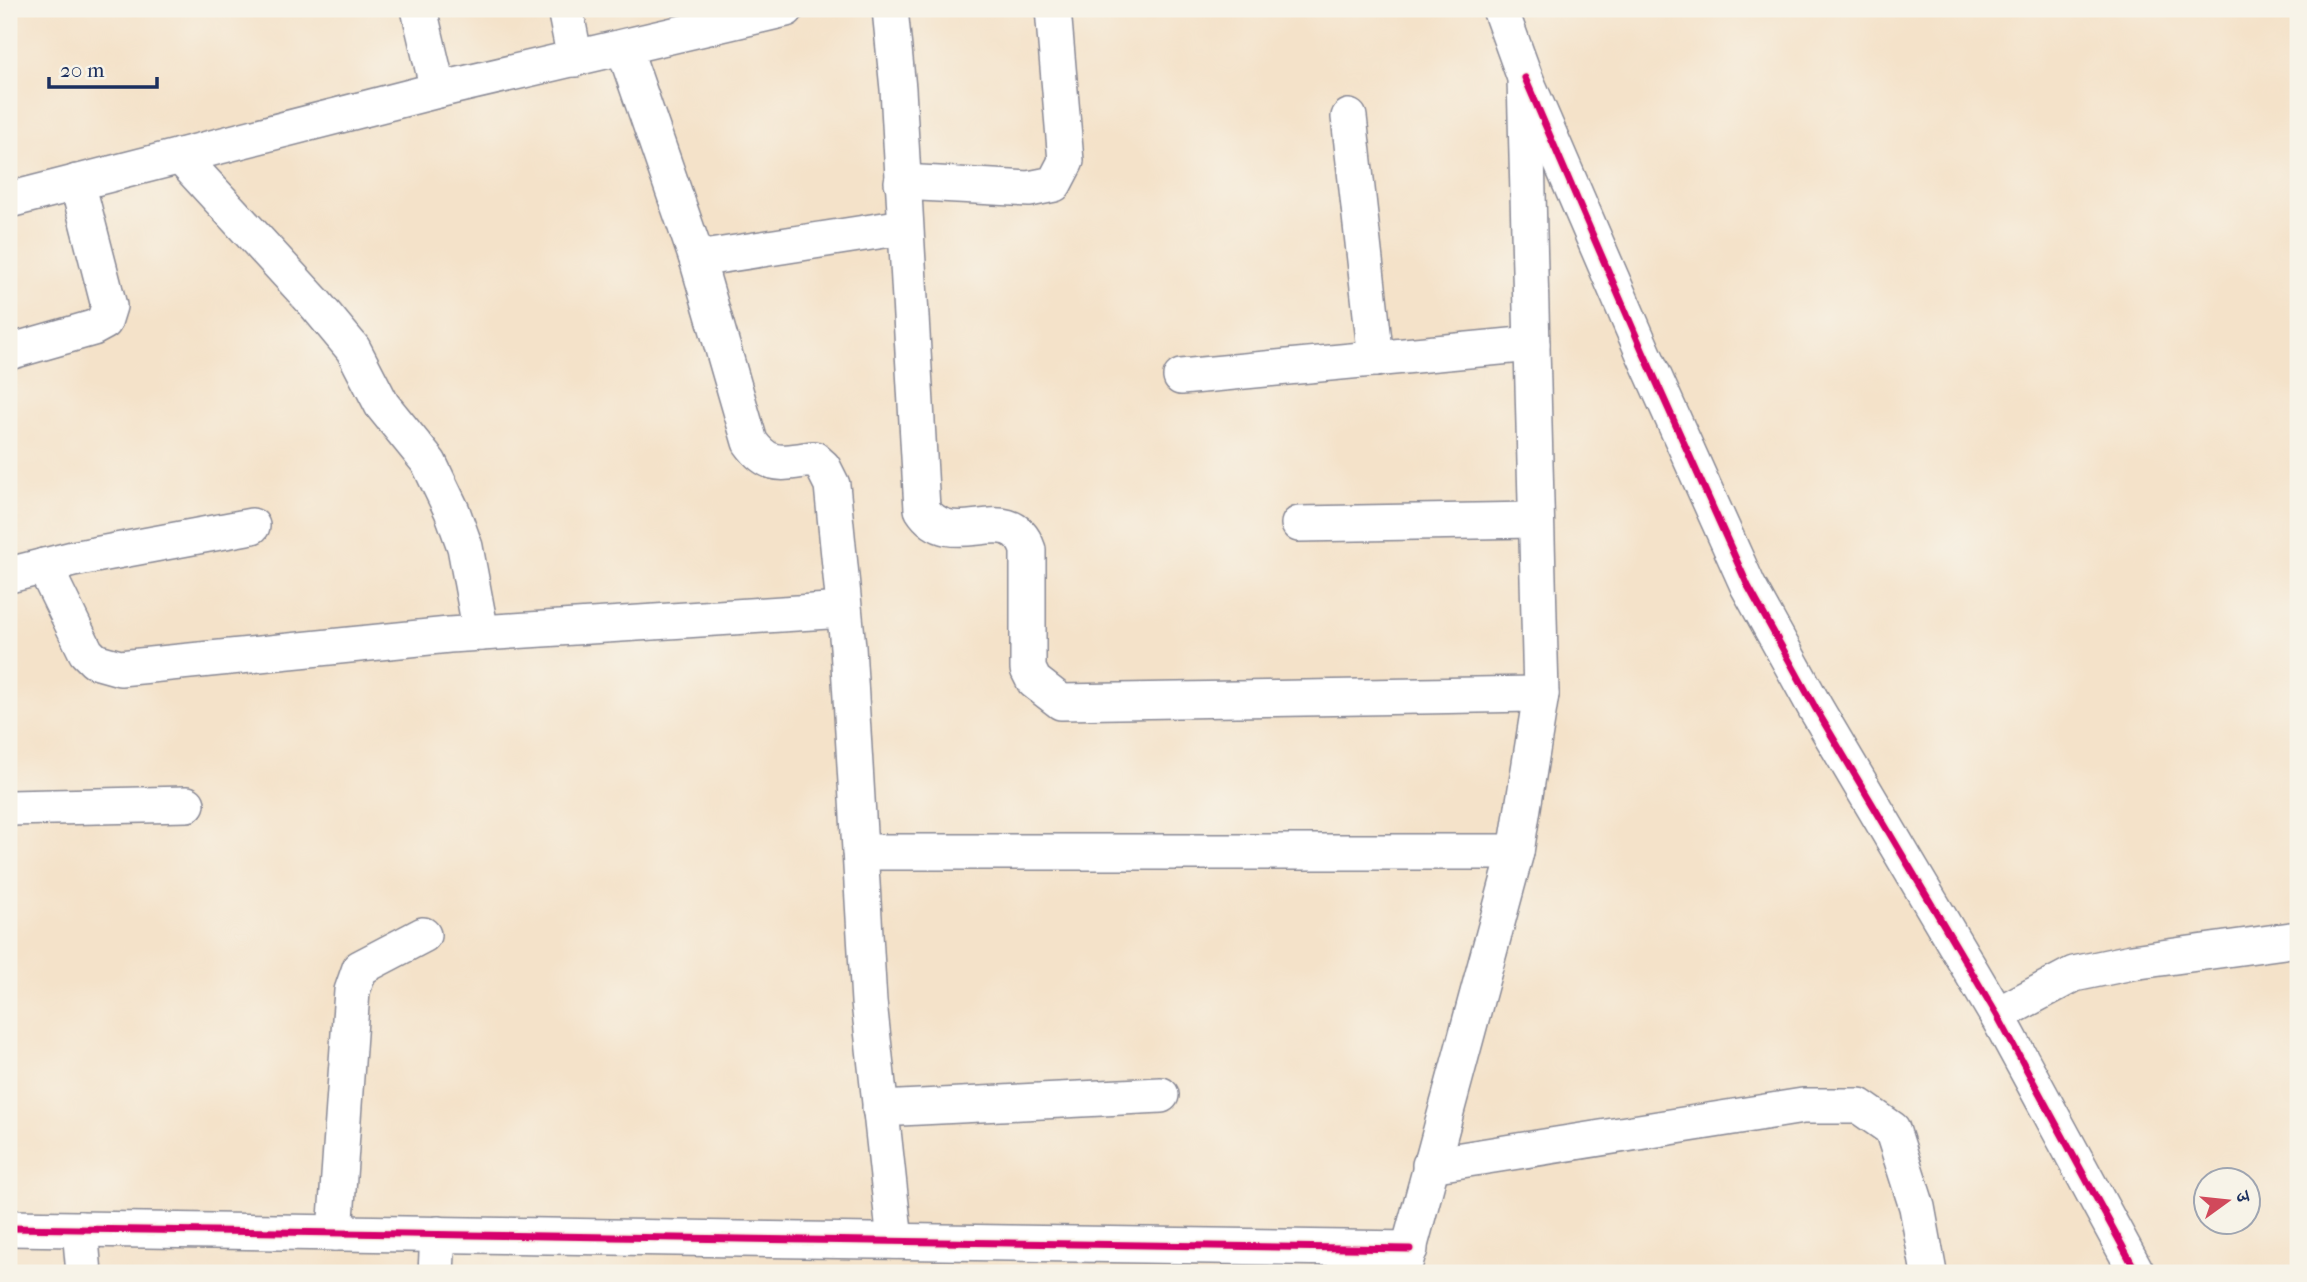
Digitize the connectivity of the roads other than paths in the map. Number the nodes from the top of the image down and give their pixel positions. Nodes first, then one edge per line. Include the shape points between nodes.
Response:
1 (419, 9) edge
2 (565, 9) edge
3 (786, 9) edge
4 (890, 9) edge
5 (1053, 9) edge
6 (1500, 9) edge
7 (701, 19) edge
8 (624, 48) junction
9 (575, 59) junction
10 (1525, 78) junction
11 (438, 90) junction
12 (1349, 117) dead end
13 (180, 156) junction
14 (902, 182) junction
15 (77, 183) junction
16 (9, 200) edge
17 (904, 227) junction
18 (696, 259) junction
19 (1532, 344) junction
20 (9, 352) edge
21 (1376, 359) junction
22 (1181, 377) dead end
23 (1535, 520) junction
24 (1299, 524) dead end
25 (252, 526) dead end
26 (44, 566) junction
27 (9, 575) edge
28 (844, 610) junction
29 (481, 633) junction
30 (1541, 694) junction
31 (187, 804) dead end
32 (9, 808) edge
33 (860, 852) junction
34 (1516, 852) junction
35 (423, 934) dead end
36 (2298, 939) edge
37 (1997, 1015) junction
38 (1161, 1095) dead end
39 (880, 1109) junction
40 (1430, 1164) junction
41 (9, 1228) edge
42 (80, 1229) junction
43 (335, 1233) junction
44 (438, 1234) junction
45 (895, 1241) junction
46 (1406, 1261) edge
47 (84, 1273) edge
48 (436, 1273) edge
49 (1928, 1273) edge
50 (2137, 1273) edge

1 - 11 street
2 - 9 street
3 - 7 street
4 - 14 street
5 - 14 street via 1066,161 1054,184 1028,188
6 - 10 street
7 - 8 street
8 - 9 street
8 - 18 street
9 - 11 street
10 - 19 street
10 - 37 street via 1748,586
11 - 13 street
12 - 21 street
13 - 15 street
13 - 29 street via 353,349 382,405 429,463 465,547
14 - 17 street
15 - 16 street
15 - 20 street via 108,306 104,322
17 - 18 street
17 - 30 street via 922,509 928,519 946,530 998,524 1025,541 1028,669 1047,693 1061,702
18 - 28 street via 750,442 771,463 814,459 832,485
19 - 21 street
19 - 23 street
21 - 22 street
23 - 24 street
23 - 30 street
25 - 26 street
26 - 27 street
26 - 29 street via 86,652 120,668
28 - 29 street
28 - 33 street
30 - 34 street
31 - 32 street
33 - 34 street
33 - 39 street
34 - 40 street
35 - 43 street via 359,968 352,991
36 - 37 street via 2074,974
37 - 50 street
38 - 39 street
39 - 45 street
40 - 46 street
40 - 49 street via 1803,1106 1859,1106 1892,1129 1917,1208
41 - 42 street
42 - 43 street
42 - 47 street
43 - 44 street
44 - 45 street
44 - 48 street
45 - 46 street

